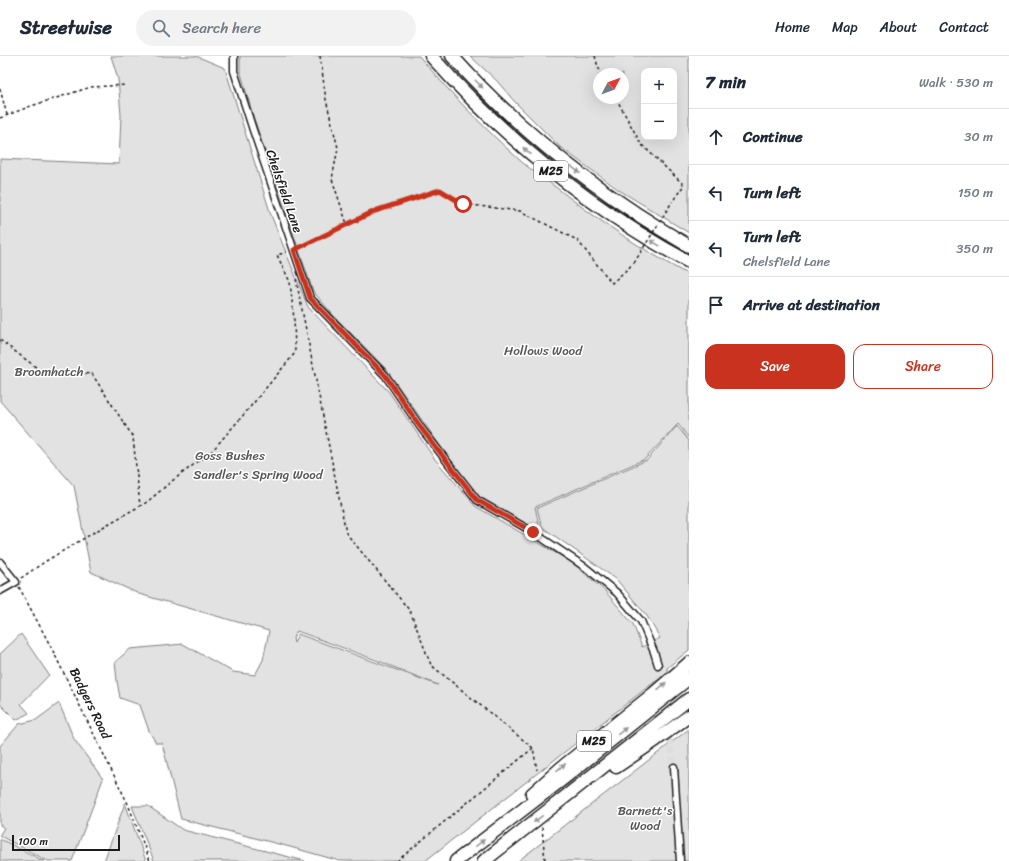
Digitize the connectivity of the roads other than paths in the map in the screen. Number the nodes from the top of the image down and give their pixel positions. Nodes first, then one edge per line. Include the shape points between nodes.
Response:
1 (234, 56) edge
2 (431, 56) edge
3 (452, 56) edge
4 (689, 246) edge
5 (689, 262) edge
6 (0, 562) edge
7 (0, 591) edge
8 (689, 663) edge
9 (658, 665) tunnel mouth
10 (689, 678) edge
11 (689, 699) edge
12 (689, 716) edge
13 (674, 767) tunnel mouth
14 (569, 795) junction
15 (504, 824) junction
16 (456, 861) edge
17 (484, 861) edge
18 (680, 861) edge

1 - 9 street, Chelsfield Lane via 234,71 310,298 385,375 421,428 477,500 540,536 617,593 642,621
5 -> 2 highway, M25 via 621,222 551,171 491,118
3 -> 4 highway, M25 via 521,125 566,163 625,206
6 - 7 street via 16,582
15 -> 8 highway, M25 via 560,768
15 -> 10 highway, M25
11 - 14 highway, M25
12 - 14 highway, M25
13 - 18 street
14 -> 17 highway, M25
16 -> 15 highway, M25

